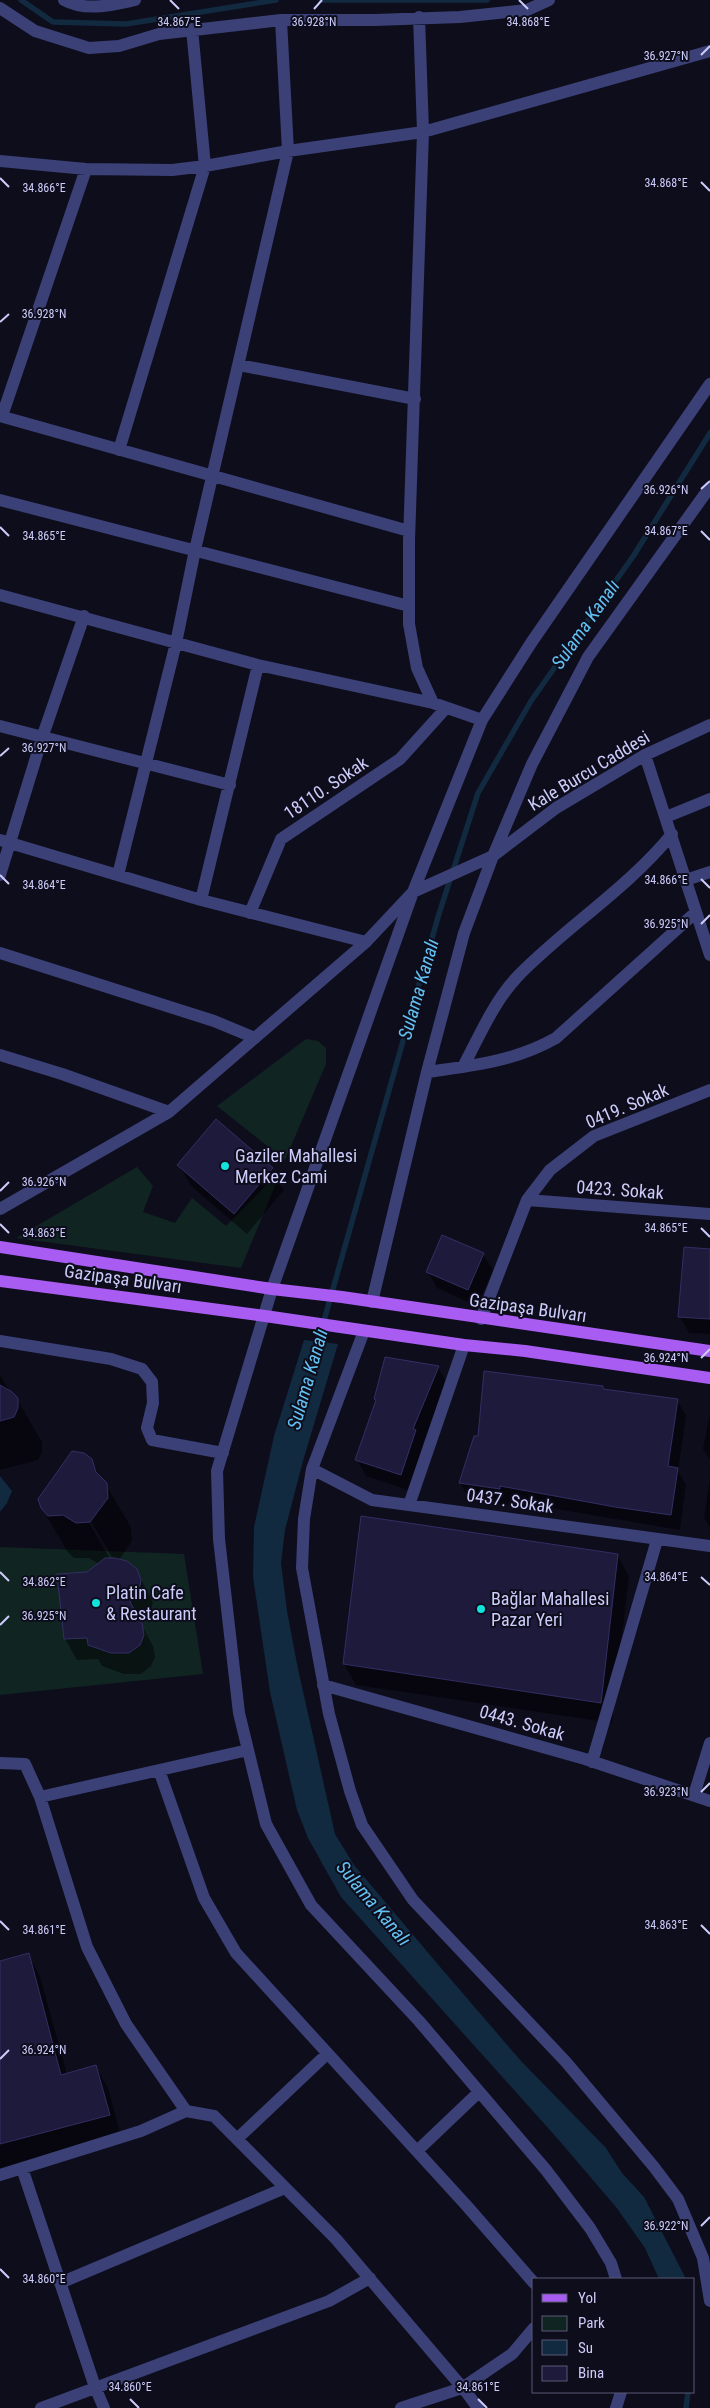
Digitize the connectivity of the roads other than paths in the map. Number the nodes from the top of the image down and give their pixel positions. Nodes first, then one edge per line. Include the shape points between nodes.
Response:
1 (135, 0) edge
2 (549, 0) edge
3 (69, 1) edge
4 (0, 8) edge
5 (420, 17) junction
6 (281, 20) junction
7 (192, 29) junction
8 (710, 51) edge
9 (423, 132) junction
10 (288, 151) junction
11 (0, 161) edge
12 (205, 166) junction
13 (86, 169) junction
14 (239, 365) junction
15 (710, 384) edge
16 (415, 399) junction
17 (1, 416) edge
18 (119, 450) junction
19 (213, 476) junction
20 (710, 487) edge
21 (0, 500) edge
22 (409, 531) junction
23 (196, 550) junction
24 (0, 595) edge
25 (409, 606) junction
26 (84, 616) junction
27 (176, 643) junction
28 (258, 665) junction
29 (433, 703) junction
30 (446, 708) junction
31 (482, 720) junction
32 (710, 725) edge
33 (0, 726) edge
34 (42, 738) junction
35 (645, 755) junction
36 (146, 764) junction
37 (230, 785) junction
38 (710, 799) edge
39 (666, 817) junction
40 (672, 834) junction
41 (5, 841) edge
42 (493, 856) junction
43 (710, 872) edge
44 (0, 875) edge
45 (118, 875) junction
46 (686, 880) junction
47 (414, 892) junction
48 (201, 900) junction
49 (696, 912) junction
50 (250, 913) junction
51 (366, 942) junction
52 (0, 952) edge
53 (710, 955) edge
54 (255, 1038) junction
55 (0, 1055) edge
56 (463, 1067) junction
57 (427, 1072) junction
58 (710, 1090) edge
59 (169, 1112) junction
60 (527, 1200) junction
61 (0, 1209) edge
62 (710, 1214) edge
63 (0, 1247) edge
64 (0, 1281) edge
65 (272, 1290) junction
66 (372, 1302) junction
67 (266, 1316) junction
68 (481, 1319) junction
69 (364, 1331) junction
70 (0, 1341) edge
71 (464, 1346) junction
72 (710, 1351) edge
73 (710, 1378) edge
74 (223, 1453) junction
75 (312, 1469) junction
76 (409, 1505) junction
77 (657, 1540) junction
78 (710, 1546) edge
79 (324, 1685) junction
80 (710, 1743) edge
81 (248, 1750) junction
82 (592, 1762) junction
83 (0, 1763) edge
84 (159, 1770) junction
85 (694, 1795) junction
86 (40, 1797) junction
87 (710, 1801) edge
88 (327, 2054) junction
89 (479, 2092) junction
90 (186, 2111) junction
91 (237, 2140) junction
92 (416, 2151) junction
93 (22, 2168) junction
94 (0, 2175) edge
95 (286, 2188) junction
96 (370, 2278) junction
97 (616, 2278) edge
98 (532, 2281) edge
99 (60, 2283) junction
100 (710, 2301) edge
101 (532, 2330) edge
102 (94, 2387) junction
103 (462, 2388) junction
104 (621, 2393) edge
105 (41, 2408) edge
106 (104, 2408) edge
107 (401, 2408) edge
108 (478, 2408) edge
109 (616, 2408) edge

1 - 3 street via 103,7
2 - 5 street via 527,10 460,17
4 - 7 street via 35,31 89,48 120,46 159,34
5 - 6 street
5 - 9 street
6 - 7 street
6 - 10 street
7 - 12 street
8 - 9 street
9 - 10 street
9 - 16 street
10 - 12 street
10 - 14 street
11 - 13 street
12 - 13 street via 172,170
12 - 18 street
13 - 17 street
14 - 16 street
14 - 19 street
15 - 31 street via 531,643
16 - 22 street
17 - 18 street
18 - 19 street
19 - 22 street
19 - 23 street
20 - 42 street via 588,657 532,764
21 - 23 street
22 - 25 street
23 - 25 street
23 - 27 street
24 - 26 street
25 - 29 street via 417,668
26 - 27 street
26 - 34 street
27 - 28 street
27 - 36 street
28 - 29 street
28 - 37 street
29 - 30 street
30 - 31 street
30 - 50 street, 18110. Sokak via 400,758 281,840
31 - 47 street
32 - 35 street, Kale Burcu Caddesi
33 - 34 street
34 - 36 street
34 - 41 street
35 - 39 street
35 - 42 street, Kale Burcu Caddesi via 556,808
36 - 37 street
36 - 45 street
37 - 48 street
38 - 39 street
39 - 40 street
40 - 46 street
40 - 56 street via 651,860 517,977 496,1005
41 - 44 street
41 - 45 street
42 - 47 street, Kale Burcu Caddesi
42 - 57 street via 464,933
43 - 46 street
45 - 48 street
46 - 49 street
47 - 51 street
47 - 65 street
48 - 50 street
49 - 53 street
49 - 56 street via 556,1038 516,1057
50 - 51 street
51 - 54 street
52 - 54 street via 214,1021
54 - 59 street
55 - 59 street
56 - 57 street
57 - 66 street
58 - 60 street, 0419. Sokak via 594,1136 550,1170
59 - 61 street
60 - 62 street, 0423. Sokak
60 - 68 street, 0419. Sokak
63 - 65 main road, Gazipaşa Bulvarı
64 - 67 main road, Gazipaşa Bulvarı
65 - 66 main road, Gazipaşa Bulvarı
65 - 67 street
66 - 68 main road, Gazipaşa Bulvarı
67 - 69 main road, Gazipaşa Bulvarı
67 - 74 street
68 - 72 main road, Gazipaşa Bulvarı
69 - 71 main road
69 - 75 street
70 - 74 street via 111,1359 142,1369 152,1382 153,1403 147,1428 152,1440
71 - 73 main road via 526,1351
71 - 76 street
74 - 81 street via 217,1471 219,1539 239,1713
75 - 76 street, 0437. Sokak via 372,1500
75 - 79 street via 304,1518 302,1568
76 - 77 street, 0437. Sokak
77 - 78 street, 0437. Sokak
77 - 82 street
79 - 82 street, 0443. Sokak
79 - 100 street via 329,1714 362,1825 413,1900 566,2062 672,2191 703,2258
80 - 85 street
81 - 84 street
81 - 89 street via 266,1824 311,1905 419,2021
82 - 85 street, 0443. Sokak
83 - 86 street via 25,1764
84 - 86 street
84 - 88 street via 204,1898 236,1953
85 - 87 street, 0443. Sokak
86 - 90 street via 88,1947 126,2024
88 - 91 street
88 - 92 street
89 - 92 street
89 - 97 street via 546,2170 590,2228 611,2263
90 - 91 street via 214,2116
90 - 93 street via 141,2131
91 - 95 street
92 - 98 street
93 - 94 street
93 - 99 street
95 - 96 street
95 - 99 street
96 - 102 street via 329,2302
96 - 103 street
99 - 102 street
101 - 103 street via 512,2354
102 - 105 street
102 - 106 street
103 - 107 street
103 - 108 street
104 - 109 street

